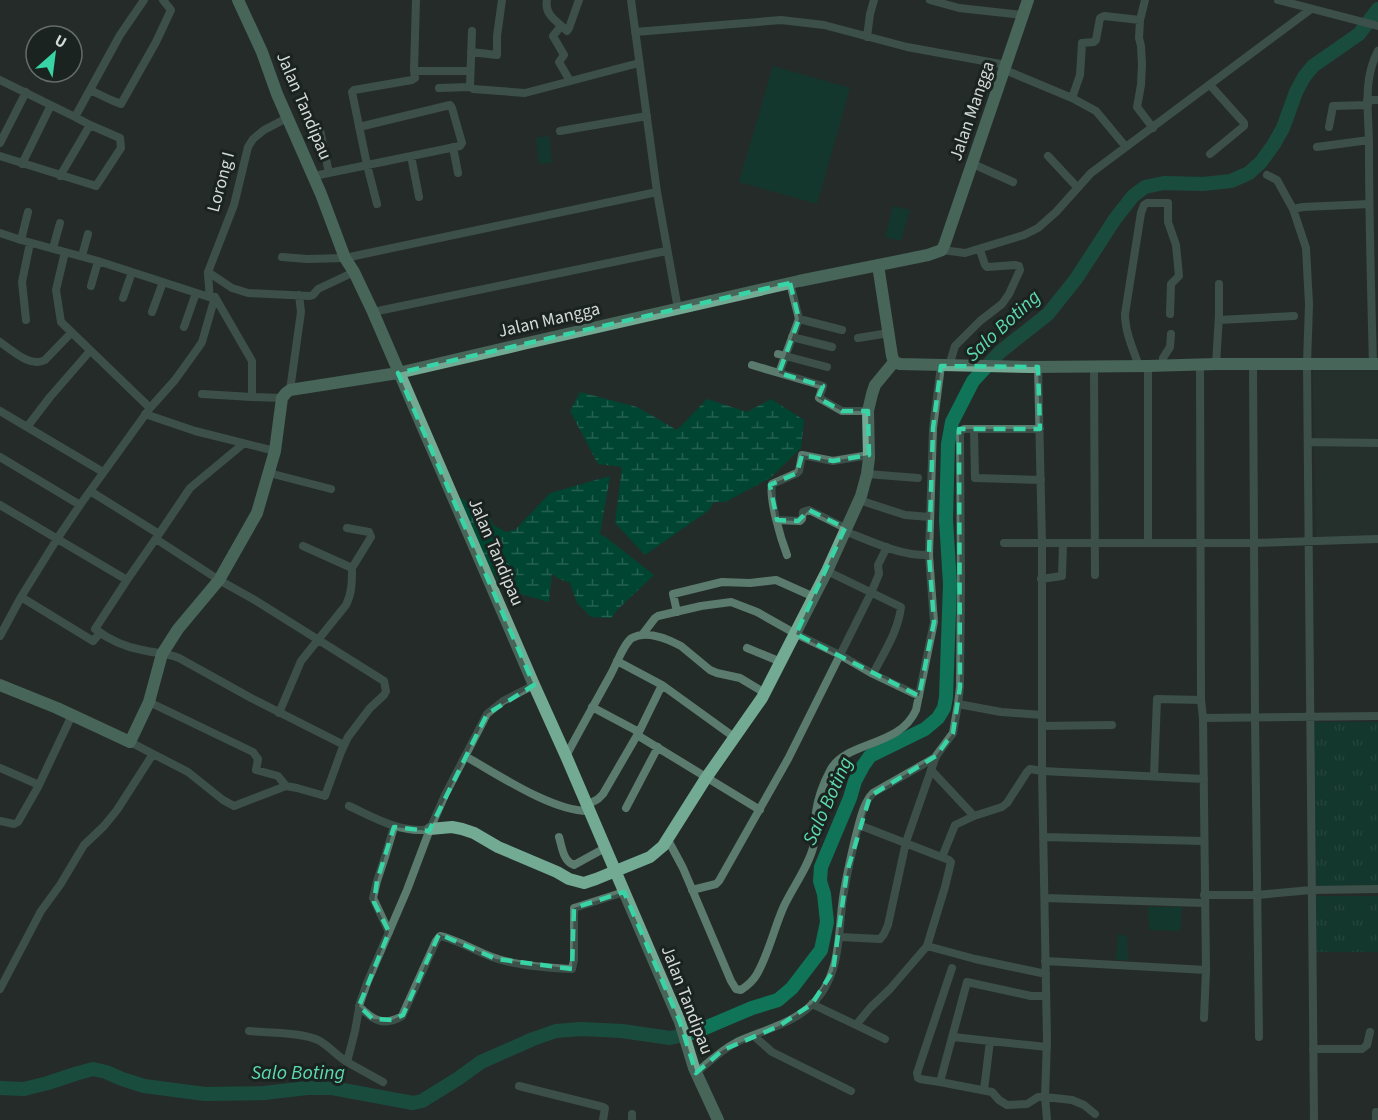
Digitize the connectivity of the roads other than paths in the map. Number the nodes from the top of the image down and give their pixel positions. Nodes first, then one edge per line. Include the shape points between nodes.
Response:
1 (144, 0) edge
2 (163, 0) edge
3 (238, 0) edge
4 (416, 0) edge
5 (502, 0) edge
6 (546, 0) edge
7 (579, 0) edge
8 (631, 0) edge
9 (874, 0) edge
10 (930, 0) edge
11 (1028, 0) edge
12 (1145, 0) edge
13 (1283, 1) edge
14 (1311, 9) junction
15 (1023, 15) junction
16 (1140, 20) junction
17 (561, 26) junction
18 (1378, 26) edge
19 (472, 31) dead end
20 (635, 32) junction
21 (867, 37) junction
22 (1378, 51) edge
23 (471, 52) junction
24 (639, 63) junction
25 (1006, 68) junction
26 (414, 71) junction
27 (470, 71) junction
28 (0, 80) edge
29 (570, 81) junction
30 (1210, 85) junction
31 (470, 87) junction
32 (439, 88) dead end
33 (90, 90) junction
34 (26, 92) junction
35 (1072, 99) junction
36 (1378, 100) edge
37 (1367, 103) junction
38 (51, 105) junction
39 (646, 116) junction
40 (75, 117) junction
41 (287, 118) junction
42 (90, 125) junction
43 (359, 127) junction
44 (1329, 127) dead end
45 (1153, 128) junction
46 (320, 130) dead end
47 (560, 131) dead end
48 (1369, 140) junction
49 (0, 143) edge
50 (453, 147) junction
51 (1126, 147) junction
52 (1317, 147) dead end
53 (1210, 154) dead end
54 (0, 156) edge
55 (411, 156) junction
56 (1048, 156) dead end
57 (22, 164) junction
58 (973, 164) junction
59 (367, 165) junction
60 (329, 173) junction
61 (458, 173) dead end
62 (1267, 175) dead end
63 (60, 176) junction
64 (314, 176) junction
65 (1013, 182) dead end
66 (1077, 187) junction
67 (657, 192) junction
68 (419, 198) dead end
69 (377, 204) dead end
70 (1369, 204) junction
71 (1293, 208) junction
72 (28, 212) dead end
73 (60, 223) dead end
74 (0, 233) edge
75 (88, 234) dead end
76 (21, 240) junction
77 (1374, 242) edge
78 (30, 243) junction
79 (53, 248) junction
80 (942, 250) junction
81 (980, 250) junction
82 (666, 251) junction
83 (65, 252) junction
84 (82, 256) junction
85 (282, 257) dead end
86 (345, 258) junction
87 (98, 261) junction
88 (878, 265) junction
89 (132, 272) junction
90 (208, 272) junction
91 (354, 272) junction
92 (163, 282) junction
93 (790, 284) junction
94 (1219, 284) dead end
95 (92, 286) dead end
96 (196, 293) junction
97 (299, 295) junction
98 (212, 297) junction
99 (123, 298) dead end
100 (678, 309) junction
101 (152, 312) dead end
102 (373, 312) junction
103 (1170, 314) dead end
104 (1294, 316) dead end
105 (799, 319) junction
106 (26, 320) dead end
107 (1219, 320) junction
108 (184, 327) dead end
109 (842, 330) dead end
110 (71, 333) junction
111 (889, 333) junction
112 (1171, 334) dead end
113 (792, 337) junction
114 (858, 338) dead end
115 (0, 342) edge
116 (832, 347) dead end
117 (90, 351) junction
118 (782, 355) junction
119 (894, 362) junction
120 (1200, 364) junction
121 (1216, 364) junction
122 (1254, 364) junction
123 (1307, 364) junction
124 (1375, 364) edge
125 (752, 365) dead end
126 (949, 366) junction
127 (1144, 366) junction
128 (1163, 366) junction
129 (827, 367) dead end
130 (1038, 367) junction
131 (1094, 367) junction
132 (399, 373) junction
133 (779, 373) junction
134 (202, 394) dead end
135 (286, 394) junction
136 (252, 397) junction
137 (0, 411) edge
138 (148, 411) junction
139 (868, 411) junction
140 (27, 427) junction
141 (1040, 429) junction
142 (974, 430) junction
143 (1308, 442) junction
144 (1378, 443) edge
145 (243, 444) junction
146 (275, 451) junction
147 (0, 457) edge
148 (868, 465) junction
149 (104, 472) junction
150 (269, 473) junction
151 (918, 478) dead end
152 (960, 478) junction
153 (975, 478) junction
154 (1041, 480) junction
155 (331, 489) dead end
156 (90, 491) junction
157 (859, 500) junction
158 (0, 505) edge
159 (80, 505) junction
160 (930, 517) junction
161 (777, 520) junction
162 (348, 528) dead end
163 (845, 530) junction
164 (157, 537) junction
165 (57, 539) junction
166 (1378, 539) edge
167 (1309, 542) junction
168 (1004, 543) dead end
169 (1041, 543) junction
170 (1096, 543) junction
171 (1148, 543) junction
172 (1200, 543) junction
173 (1253, 543) junction
174 (1063, 544) junction
175 (303, 546) dead end
176 (886, 547) junction
177 (787, 555) dead end
178 (929, 555) junction
179 (352, 568) junction
180 (827, 571) junction
181 (1095, 575) dead end
182 (1041, 579) junction
183 (127, 580) junction
184 (219, 580) junction
185 (871, 593) junction
186 (21, 597) junction
187 (814, 597) junction
188 (677, 612) junction
189 (100, 633) junction
190 (796, 634) junction
191 (642, 635) junction
192 (0, 636) edge
193 (317, 640) junction
194 (747, 648) dead end
195 (162, 654) junction
196 (840, 655) junction
197 (617, 661) junction
198 (781, 662) junction
199 (873, 674) junction
200 (534, 685) junction
201 (662, 685) junction
202 (0, 686) edge
203 (765, 693) junction
204 (919, 696) junction
205 (1202, 700) junction
206 (149, 702) junction
207 (958, 704) junction
208 (592, 707) junction
209 (279, 713) junction
210 (72, 715) junction
211 (1042, 715) junction
212 (1378, 716) edge
213 (1255, 717) junction
214 (1310, 717) junction
215 (1203, 718) junction
216 (1112, 725) dead end
217 (1042, 726) junction
218 (638, 734) junction
219 (734, 737) junction
220 (130, 742) junction
221 (344, 745) junction
222 (658, 747) junction
223 (153, 754) junction
224 (465, 756) junction
225 (566, 756) junction
226 (936, 756) junction
227 (0, 768) edge
228 (931, 770) junction
229 (1042, 771) junction
230 (1154, 776) junction
231 (706, 778) junction
232 (1204, 779) junction
233 (39, 785) junction
234 (286, 786) junction
235 (349, 806) dead end
236 (588, 808) junction
237 (626, 808) dead end
238 (759, 810) junction
239 (974, 816) junction
240 (0, 821) edge
241 (859, 825) junction
242 (394, 827) junction
243 (430, 829) junction
244 (559, 837) dead end
245 (1044, 837) junction
246 (668, 840) junction
247 (1203, 841) junction
248 (906, 842) junction
249 (605, 848) junction
250 (942, 857) junction
251 (615, 871) junction
252 (1378, 889) edge
253 (692, 890) junction
254 (1311, 890) junction
255 (624, 892) junction
256 (1257, 895) junction
257 (1045, 898) junction
258 (1204, 899) junction
259 (389, 932) junction
260 (840, 937) junction
261 (927, 946) junction
262 (1045, 961) junction
263 (952, 968) dead end
264 (1206, 970) junction
265 (1046, 974) junction
266 (0, 989) edge
267 (1046, 996) junction
268 (812, 1004) junction
269 (359, 1006) junction
270 (1204, 1018) dead end
271 (856, 1025) junction
272 (249, 1031) dead end
273 (1370, 1032) dead end
274 (753, 1036) junction
275 (1259, 1036) dead end
276 (953, 1037) junction
277 (885, 1039) dead end
278 (990, 1041) junction
279 (1047, 1047) junction
280 (1313, 1049) junction
281 (347, 1062) junction
282 (695, 1070) junction
283 (382, 1082) dead end
284 (940, 1082) junction
285 (519, 1086) dead end
286 (984, 1090) junction
287 (851, 1091) dead end
288 (1045, 1097) junction
289 (1095, 1114) dead end
290 (603, 1120) edge
291 (718, 1120) edge
292 (1047, 1120) edge
293 (1314, 1120) edge

1 - 33 street via 120,34
2 - 33 street via 171,10 121,104
3 - 41 street, Jalan Tandipau
4 - 26 street
5 - 23 street via 497,55
6 - 17 street via 547,13
7 - 17 street via 568,30
8 - 20 street
9 - 21 street
10 - 15 street via 964,9
11 - 15 street, Jalan Mangga
12 - 16 street
13 - 14 street
14 - 18 street
14 - 30 street
15 - 25 street, Jalan Mangga
16 - 35 street via 1100,18 1096,40 1082,43 1080,74
16 - 45 street via 1142,64 1137,107
17 - 29 street via 553,36 564,55 559,62
19 - 23 street
20 - 21 street via 781,20 824,25
20 - 24 street
21 - 25 street
22 - 37 street via 1371,66
23 - 27 street
24 - 29 street
24 - 39 street
25 - 35 street
25 - 58 street, Jalan Mangga
26 - 27 street
26 - 43 street via 412,80 353,91
27 - 31 street
28 - 34 street
29 - 31 street via 522,93
30 - 45 street
30 - 53 street via 1244,122
31 - 32 street
33 - 40 street
34 - 38 street
34 - 49 street
35 - 51 street via 1099,113
36 - 37 street
37 - 44 street via 1333,106
37 - 48 street
38 - 40 street
38 - 57 street
39 - 47 street
39 - 67 street
40 - 42 street
41 - 64 street, Jalan Tandipau
41 - 90 street, Lorong I via 264,130 248,147 234,205
42 - 63 street
42 - 63 street via 120,138 122,148 96,186
43 - 50 street via 450,105 462,142
43 - 59 street
45 - 51 street
46 - 60 street
48 - 52 street
48 - 70 street
50 - 55 street
50 - 61 street
51 - 66 street
54 - 57 street
55 - 59 street
55 - 68 street
56 - 66 street
57 - 63 street
58 - 65 street
58 - 80 street, Jalan Mangga
59 - 60 street
59 - 69 street
60 - 64 street
62 - 71 street via 1277,180
64 - 86 street, Jalan Tandipau
66 - 81 street via 1038,228
67 - 82 street
67 - 86 street
70 - 71 street
70 - 77 street
71 - 123 street via 1306,248 1310,304
72 - 76 street
73 - 79 street
74 - 76 street
75 - 84 street
76 - 78 street
77 - 124 street
78 - 79 street
78 - 106 street via 22,282
79 - 83 street
80 - 81 street
80 - 88 street, Jalan Mangga
81 - 126 street via 987,267 1015,265 1020,270 1002,304 955,346
82 - 100 street
82 - 102 street
83 - 84 street
83 - 110 street via 56,291 60,321
84 - 87 street
85 - 86 street
86 - 91 street, Jalan Tandipau
87 - 89 street
87 - 95 street
88 - 93 street, Jalan Mangga
88 - 111 street
89 - 92 street
89 - 99 street
90 - 97 street via 239,291
90 - 98 street
91 - 97 street via 312,295
91 - 102 street, Jalan Tandipau
92 - 96 street
92 - 101 street
93 - 100 street, Jalan Mangga
93 - 105 street
94 - 107 street
96 - 98 street
96 - 108 street
97 - 135 street via 301,312
98 - 136 street via 252,362
98 - 138 street via 198,348
100 - 132 street, Jalan Mangga
102 - 132 street, Jalan Tandipau
103 - 127 street via 1171,284 1179,276 1168,203 1147,202 1141,213 1125,314 1128,332
104 - 107 street
105 - 109 street
105 - 113 street
107 - 121 street
110 - 115 street via 40,363
110 - 117 street
111 - 114 street
111 - 119 street
112 - 128 street
113 - 116 street
113 - 118 street
117 - 138 street
117 - 140 street
118 - 129 street
118 - 133 street
119 - 126 street
119 - 139 street via 873,388
120 - 121 street
120 - 128 street
120 - 172 street
121 - 122 street
122 - 123 street
122 - 173 street
123 - 124 street
123 - 143 street
125 - 133 street
126 - 130 street
126 - 160 street via 933,428
127 - 128 street
127 - 131 street
127 - 171 street
130 - 131 street
130 - 141 street
131 - 170 street
132 - 135 street, Jalan Mangga
132 - 200 street, Jalan Tandipau
133 - 139 street via 823,386 819,398 842,411
134 - 136 street
135 - 136 street
135 - 146 street
137 - 140 street
138 - 145 street via 189,430
138 - 149 street
139 - 148 street
140 - 149 street
141 - 142 street
141 - 154 street
142 - 152 street via 960,432
142 - 153 street
143 - 144 street
143 - 167 street
145 - 146 street
145 - 164 street via 188,491
146 - 150 street
147 - 159 street
148 - 151 street
148 - 157 street
148 - 161 street via 802,456 797,474 771,485
149 - 156 street
150 - 155 street
150 - 184 street via 257,513
152 - 153 street
152 - 207 street
153 - 154 street
154 - 169 street
156 - 159 street
156 - 164 street
157 - 160 street via 905,515
157 - 163 street
158 - 165 street
159 - 165 street
160 - 178 street
161 - 163 street via 801,521 803,512 808,510
161 - 177 street
162 - 179 street via 371,534
163 - 176 street
163 - 180 street
164 - 183 street
164 - 184 street
165 - 183 street
165 - 186 street
166 - 167 street
167 - 173 street
167 - 214 street
168 - 169 street
169 - 174 street
169 - 182 street
170 - 171 street
170 - 174 street
170 - 181 street
171 - 172 street
172 - 173 street
172 - 205 street
173 - 213 street
174 - 182 street via 1063,575
175 - 179 street
176 - 178 street via 907,554
176 - 185 street
178 - 204 street via 934,622
179 - 193 street via 350,597
180 - 185 street
180 - 187 street
182 - 211 street
183 - 189 street via 95,629
184 - 193 street
184 - 195 street
185 - 196 street
185 - 199 street via 901,608 894,636
186 - 189 street via 93,641
186 - 192 street
187 - 188 street via 776,580 722,582 673,594
187 - 190 street
188 - 190 street via 732,602
188 - 191 street via 656,616
189 - 195 street via 139,650
190 - 196 street
190 - 198 street
191 - 197 street via 629,641
191 - 203 street via 681,646 710,670 740,678
193 - 209 street via 300,663
193 - 221 street via 384,681 384,695
194 - 198 street
195 - 206 street
195 - 209 street via 179,658
196 - 199 street
196 - 238 street
197 - 201 street
197 - 208 street
198 - 203 street
199 - 204 street
200 - 224 street via 487,714
200 - 225 street, Jalan Tandipau
201 - 218 street
201 - 219 street
202 - 210 street
203 - 219 street
204 - 253 street via 914,714 901,729 848,754 833,766 819,798 810,855 784,905 757,974 741,990 731,981
205 - 215 street
205 - 230 street via 1157,699
206 - 220 street
206 - 234 street via 253,752 258,759 256,770 278,776
207 - 211 street
207 - 226 street via 953,733
208 - 218 street
208 - 225 street
209 - 221 street
210 - 220 street
210 - 233 street
211 - 217 street
212 - 214 street
213 - 214 street
213 - 215 street
213 - 256 street
214 - 254 street
215 - 232 street
216 - 217 street
217 - 229 street
218 - 222 street
218 - 236 street via 603,794
219 - 231 street
220 - 223 street
221 - 234 street via 325,796
222 - 231 street
222 - 237 street
223 - 234 street via 188,772 234,806
223 - 266 street via 117,810 84,845 41,911
224 - 236 street via 545,800 581,811
224 - 243 street
225 - 236 street, Jalan Tandipau
226 - 228 street
226 - 241 street via 873,793
227 - 233 street
228 - 239 street
228 - 248 street
229 - 230 street
229 - 239 street via 1030,769 1004,805
229 - 245 street
230 - 232 street
231 - 238 street
231 - 246 street
232 - 247 street
233 - 240 street via 17,823
235 - 242 street
236 - 249 street, Jalan Tandipau
238 - 253 street via 719,881
239 - 250 street via 955,825
241 - 248 street
241 - 260 street via 845,885
242 - 243 street
242 - 259 street via 373,898
243 - 251 street via 452,827 474,833 581,882
243 - 259 street
244 - 249 street via 565,859 574,865
245 - 247 street
245 - 257 street
246 - 251 street via 650,857
246 - 253 street
247 - 258 street
248 - 250 street
248 - 260 street via 884,934 880,939
249 - 251 street, Jalan Tandipau
250 - 261 street via 951,862
251 - 255 street, Jalan Tandipau
252 - 254 street
254 - 256 street
254 - 280 street
255 - 269 street via 574,908 572,969 496,959 441,936 402,1016 378,1020
255 - 282 street, Jalan Tandipau via 680,1022
256 - 258 street
256 - 275 street
257 - 258 street
257 - 262 street
258 - 264 street
259 - 269 street
260 - 268 street via 831,977
261 - 265 street
261 - 271 street
262 - 264 street
262 - 265 street
263 - 284 street via 917,1073 920,1079
264 - 270 street
265 - 267 street
267 - 276 street via 967,982
267 - 279 street
268 - 271 street
268 - 274 street via 779,1026
269 - 281 street
271 - 277 street
272 - 281 street via 314,1038
273 - 280 street via 1368,1045 1362,1049
274 - 282 street via 723,1050
274 - 287 street via 772,1052
276 - 278 street
276 - 284 street
278 - 279 street
278 - 286 street
279 - 288 street
280 - 293 street
281 - 283 street
282 - 291 street, Jalan Tandipau
284 - 286 street
285 - 290 street via 603,1107
286 - 288 street via 994,1093 1007,1106
288 - 289 street via 1072,1100
288 - 292 street

